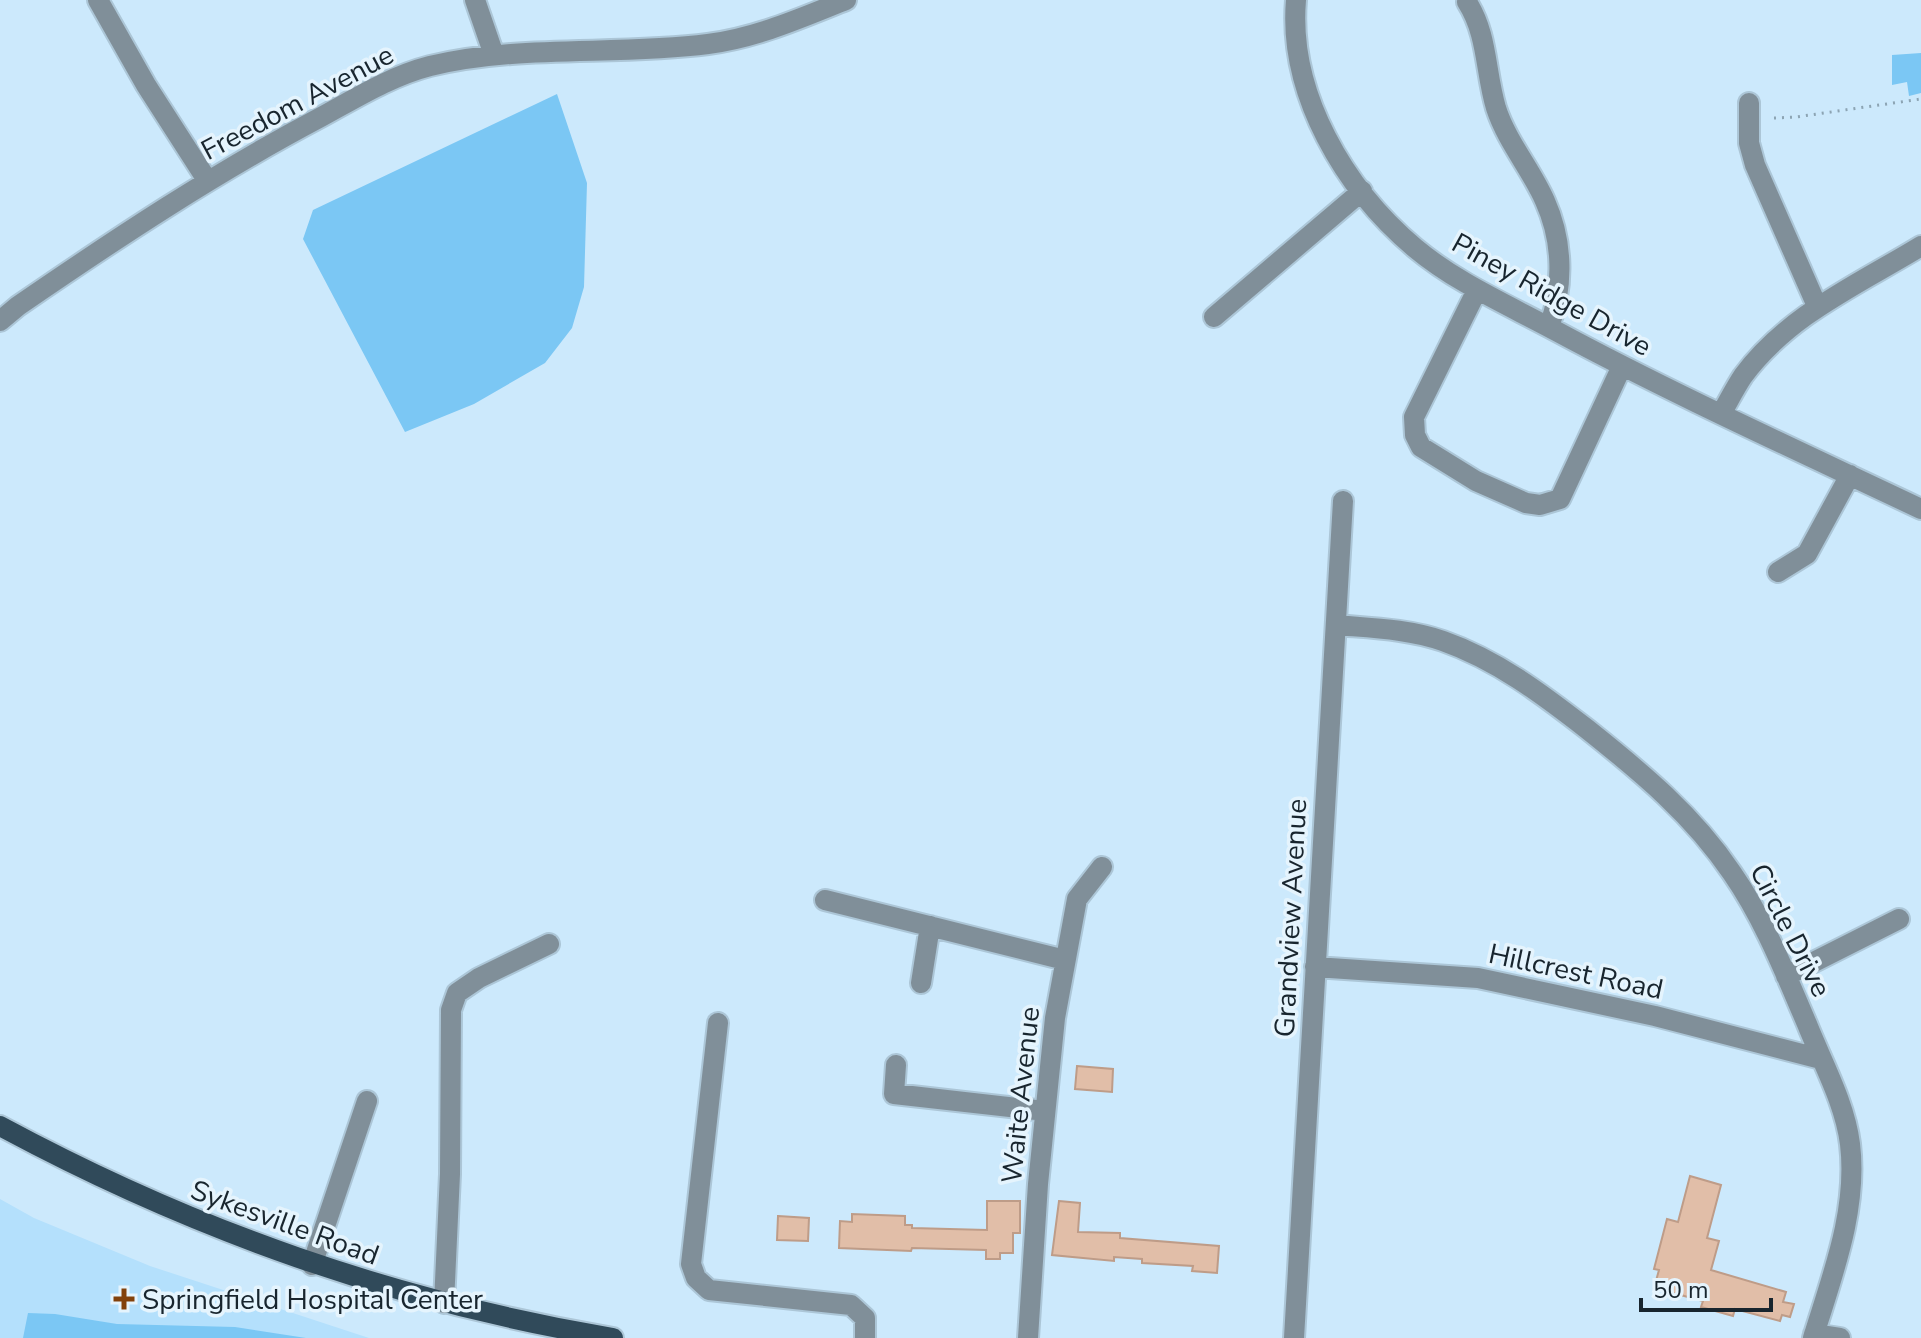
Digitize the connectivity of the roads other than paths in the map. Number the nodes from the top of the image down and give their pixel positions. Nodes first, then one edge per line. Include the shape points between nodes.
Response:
1 (98, 0) edge
2 (475, 0) edge
3 (846, 0) edge
4 (1296, 0) edge
5 (1467, 2) dead end
6 (494, 55) junction
7 (1749, 103) dead end
8 (207, 180) junction
9 (1362, 191) junction
10 (1921, 246) edge
11 (1477, 290) junction
12 (1817, 306) junction
13 (1214, 317) dead end
14 (0, 321) edge
15 (1549, 327) junction
16 (1622, 366) junction
17 (1721, 414) junction
18 (1850, 475) junction
19 (1343, 501) dead end
20 (1921, 509) edge
21 (1778, 572) dead end
22 (1336, 625) junction
23 (1102, 867) dead end
24 (825, 900) dead end
25 (1899, 919) dead end
26 (930, 926) junction
27 (549, 944) dead end
28 (1065, 960) junction
29 (1315, 967) junction
30 (1786, 976) junction
31 (921, 983) dead end
32 (718, 1023) dead end
33 (1821, 1059) junction
34 (896, 1065) dead end
35 (367, 1101) dead end
36 (1045, 1111) junction
37 (0, 1126) edge
38 (312, 1265) junction
39 (444, 1303) junction
40 (1813, 1336) edge
41 (613, 1338) edge
42 (865, 1338) edge
43 (1028, 1338) edge
44 (1294, 1338) edge
45 (1840, 1338) edge

1 - 8 street
2 - 6 street
3 - 6 street, Freedom Avenue via 789,23 710,44
4 - 9 street, Piney Ridge Drive via 1294,22 1311,103 1333,152
5 - 15 street via 1479,21 1496,108 1553,224 1559,284
6 - 8 street, Freedom Avenue via 430,66 389,80
7 - 12 street via 1755,165
8 - 14 street, Freedom Avenue
9 - 11 street, Piney Ridge Drive via 1416,248
9 - 13 street
10 - 12 street
11 - 15 street, Piney Ridge Drive
11 - 16 street via 1413,424 1421,447 1476,481 1526,503 1560,499
12 - 17 street via 1766,349
15 - 16 street, Piney Ridge Drive
16 - 17 street, Piney Ridge Drive
17 - 18 street, Piney Ridge Drive
18 - 20 street, Piney Ridge Drive
18 - 21 street via 1807,554
19 - 22 street, Grandview Avenue
22 - 29 street, Grandview Avenue
22 - 30 street, Circle Drive via 1426,636 1470,653 1540,692 1638,768 1713,846 1755,910
23 - 28 street, Waite Avenue via 1077,899
24 - 26 street
25 - 30 street
26 - 28 street
26 - 31 street
27 - 39 street via 479,978 457,993 451,1010
28 - 36 street, Waite Avenue
29 - 33 street, Hillcrest Road via 1478,978
29 - 44 street, Grandview Avenue
30 - 33 street, Circle Drive
32 - 42 street via 691,1264 696,1278 709,1290 851,1305 865,1318
33 - 40 street, Circle Drive via 1850,1142 1850,1189 1843,1238
34 - 36 street via 894,1094
35 - 38 street
36 - 43 street, Waite Avenue
37 - 38 main road, Sykesville Road via 149,1201
38 - 39 main road, Sykesville Road
39 - 41 main road, Sykesville Road
40 - 45 street

